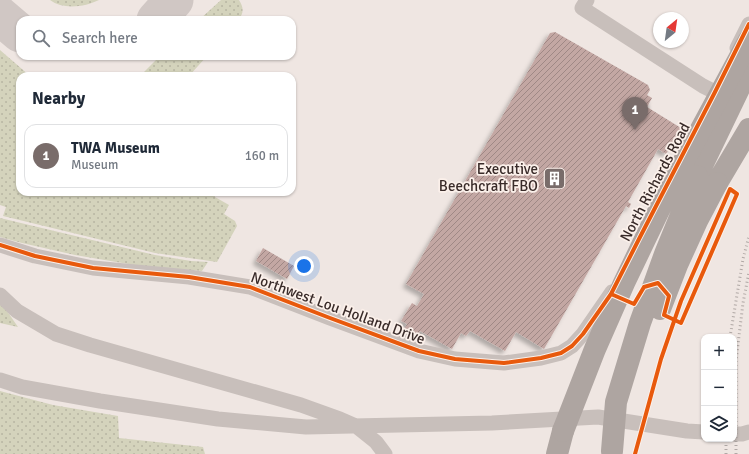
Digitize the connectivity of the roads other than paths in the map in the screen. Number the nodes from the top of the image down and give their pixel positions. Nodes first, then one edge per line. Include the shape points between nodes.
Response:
1 (587, 0) edge
2 (749, 24) edge
3 (749, 40) edge
4 (749, 68) edge
5 (715, 92) junction
6 (749, 128) edge
7 (0, 244) edge
8 (0, 295) edge
9 (572, 346) joint
10 (0, 380) edge
11 (356, 426) junction
12 (701, 432) edge
13 (749, 432) edge
14 (737, 434) edge
15 (612, 452) edge
16 (385, 454) edge
17 (557, 454) edge

1 - 5 street via 582,8
2 - 5 street, North Richards Road
3 - 17 highway, bridge via 671,185 624,283 595,348 563,431
4 - 15 highway, bridge via 697,176 640,323 616,402
5 - 9 street, North Richards Road via 611,294
6 - 15 highway, bridge via 717,183 686,246 651,332
7 - 9 street, Northwest Lou Holland Drive via 35,256 93,268 250,286 419,351 455,359 504,363 561,353
8 - 11 street via 17,311 56,334 301,405
10 - 11 street via 22,387 77,397 218,419 306,427
11 - 12 street via 492,423 598,417
11 - 16 street via 376,442
13 - 14 street

